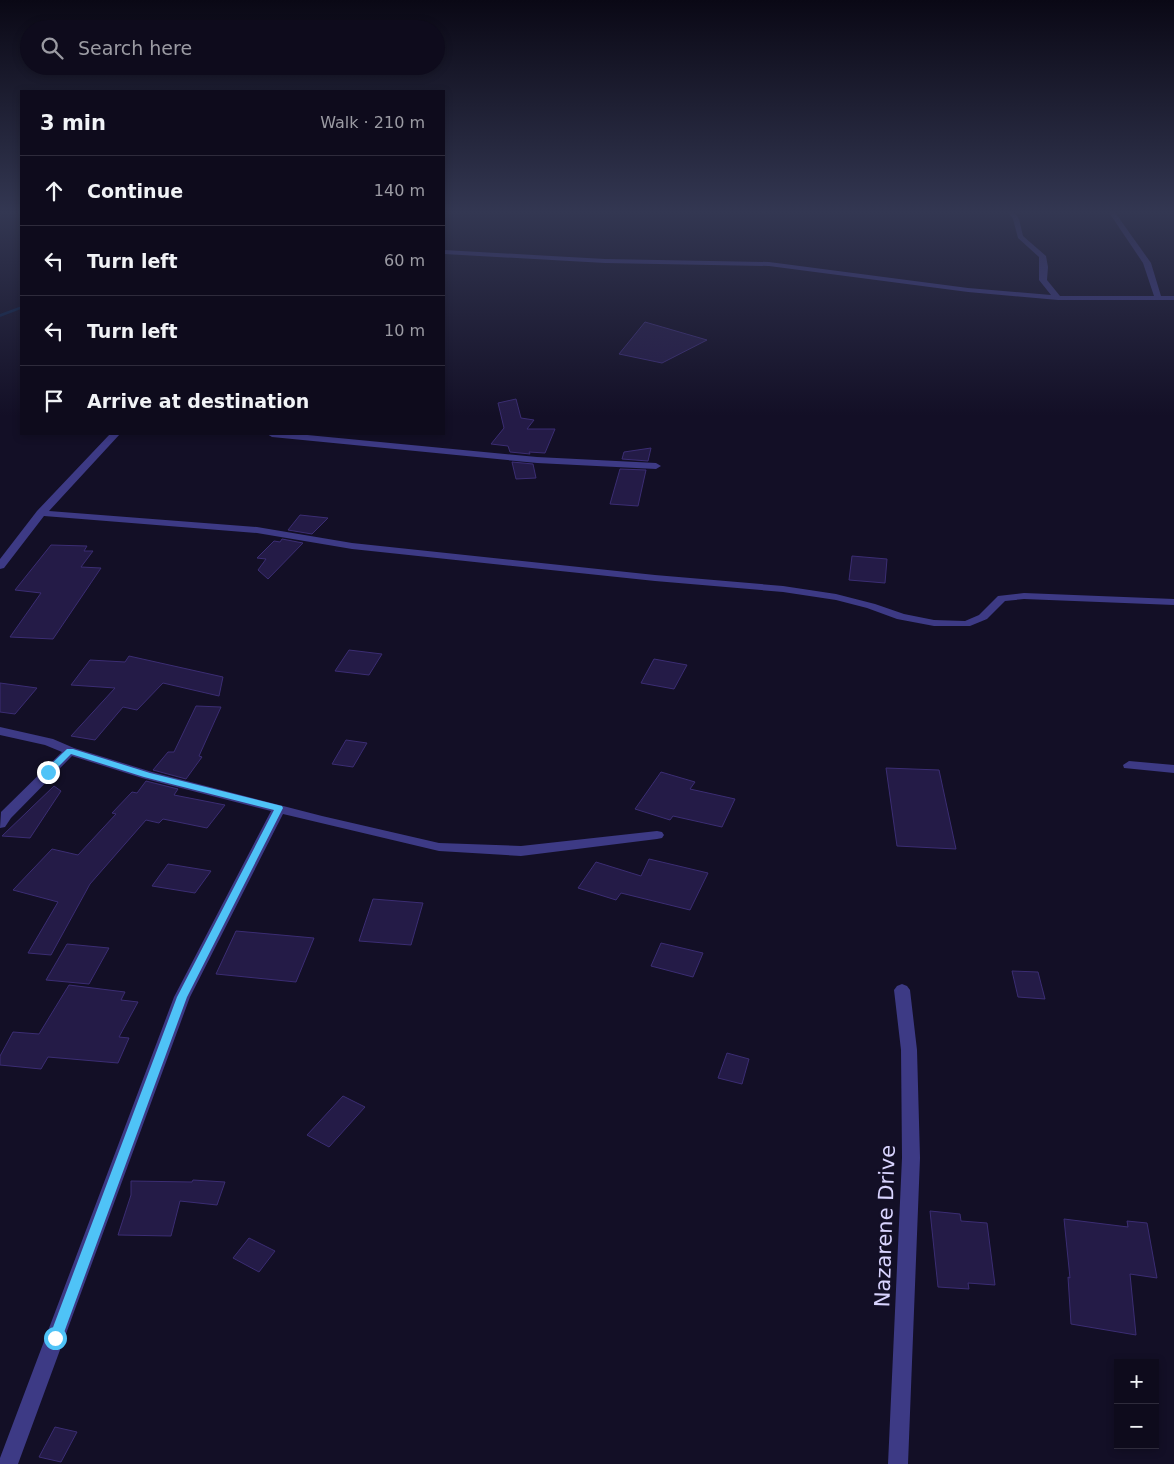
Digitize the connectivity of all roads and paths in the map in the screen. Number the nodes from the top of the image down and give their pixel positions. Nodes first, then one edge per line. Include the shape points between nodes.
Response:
1 (890, 279) edge
2 (1043, 279) edge
3 (1152, 279) edge
4 (1058, 298) junction
5 (1158, 298) junction
6 (1174, 298) edge
7 (114, 435) edge
8 (282, 435) edge
9 (656, 466) dead end
10 (41, 513) junction
11 (0, 566) edge
12 (1174, 602) edge
13 (0, 731) edge
14 (70, 751) junction
15 (1129, 765) dead end
16 (1174, 769) edge
17 (279, 808) junction
18 (0, 824) edge
19 (657, 836) dead end
20 (902, 990) dead end
21 (8, 1464) edge
22 (898, 1464) edge

1 - 4 street
2 - 4 street via 1048,290
3 - 5 street
4 - 5 street
5 - 6 street
7 - 10 street
8 - 9 street via 537,460
10 - 11 street
10 - 12 street via 257,530 352,546 783,589 836,597 901,617 934,623 966,624 984,616 1002,598 1024,596
13 - 14 street via 49,742
14 - 17 street via 147,775
14 - 18 street
15 - 16 street
17 - 19 street via 439,846 521,851
17 - 21 street via 182,997
20 - 22 street, Nazarene Drive via 910,1050 911,1158

